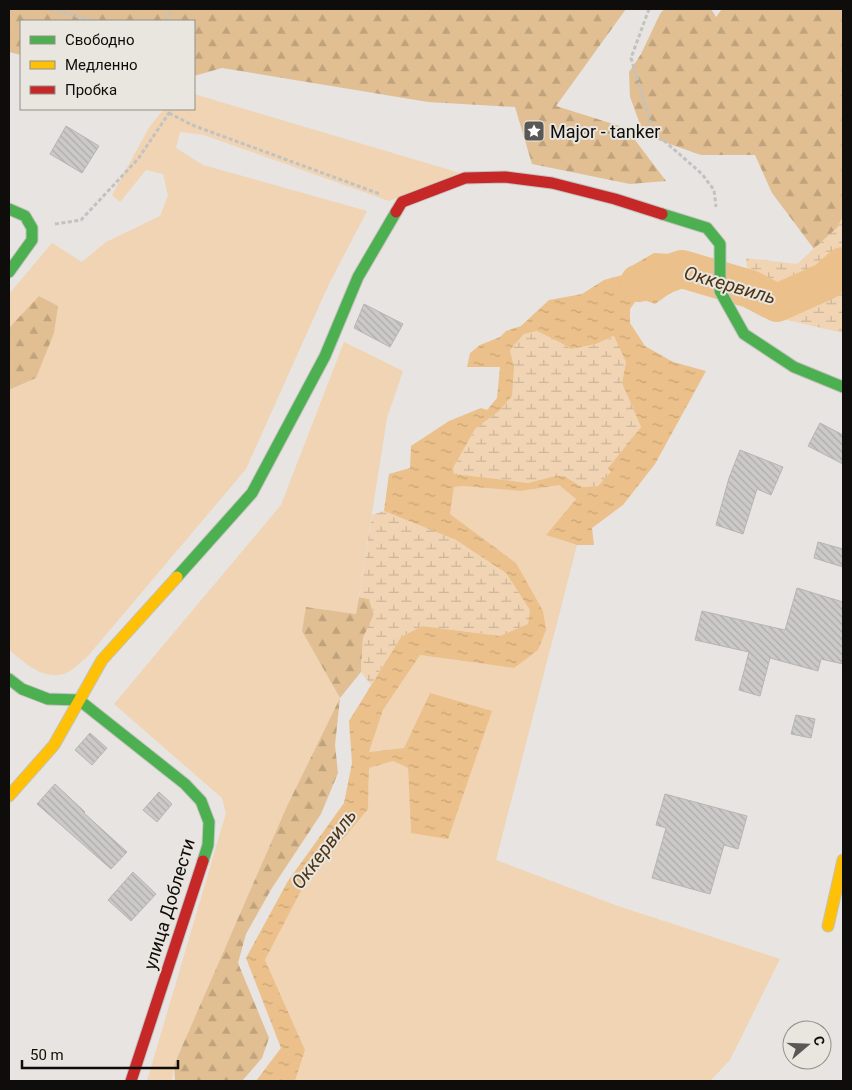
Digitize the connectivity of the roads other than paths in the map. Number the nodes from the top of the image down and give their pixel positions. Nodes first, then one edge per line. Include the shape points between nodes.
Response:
1 (9, 209) edge
2 (9, 272) edge
3 (843, 388) edge
4 (9, 679) edge
5 (79, 700) junction
6 (9, 796) edge
7 (843, 860) edge
8 (828, 926) dead end
9 (131, 1081) edge

1 - 2 street via 25,216 32,228 32,240
3 - 5 street via 794,367 744,334 720,291 720,244 707,228 552,183 505,177 465,178 402,202 358,277 325,356 252,493 102,660
4 - 5 street via 22,689 48,698
5 - 6 street via 54,745
5 - 9 street, улица Доблести via 185,784 201,801 209,822 208,845
7 - 8 street

